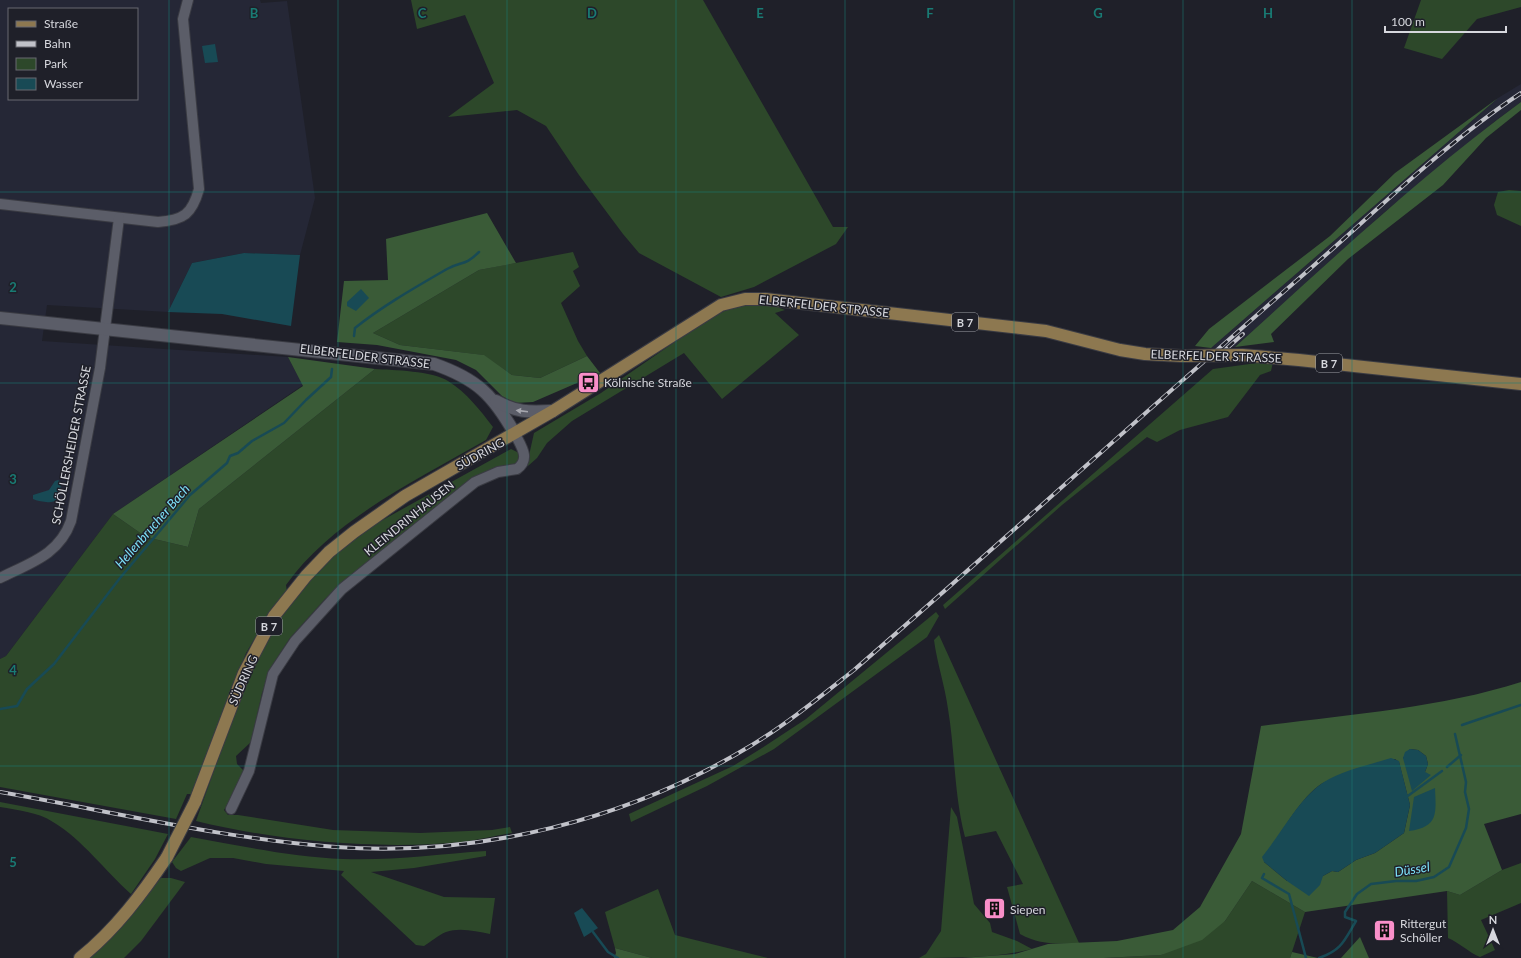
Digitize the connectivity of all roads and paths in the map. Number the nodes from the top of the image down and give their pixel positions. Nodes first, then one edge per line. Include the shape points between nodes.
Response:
1 (188, 0) edge
2 (0, 204) edge
3 (119, 218) junction
4 (0, 318) edge
5 (106, 330) junction
6 (1521, 384) edge
7 (494, 400) junction
8 (553, 411) junction
9 (514, 434) junction
10 (0, 578) edge
11 (231, 809) dead end
12 (80, 958) edge

1 - 3 street via 183,18 197,157 199,188 196,198 191,210 183,218 158,222
2 - 3 street
3 - 5 street, SCHÖLLERSHEIDER STRASSE
4 - 5 street, ELBERFELDER STRASSE
5 - 7 street, ELBERFELDER STRASSE via 434,364 467,378
5 - 10 street, SCHÖLLERSHEIDER STRASSE via 89,431 71,521 66,534 58,546 44,556
6 - 8 main road, ELBERFELDER STRASSE / B 7, bridge via 1307,360 1242,355 1146,354 1046,332 765,299 745,299 721,305 710,311
8 -> 7 street via 521,412
7 - 9 street, ELBERFELDER STRASSE
8 - 9 main road, ELBERFELDER STRASSE / B 7
9 - 11 street, KLEINDRINHAUSEN via 525,454 521,466 486,476 475,482 369,566 342,588 318,613 280,662 268,689 249,771
9 - 12 main road, SÜDRING / B 7, bridge via 405,496 329,552 306,576 274,616 244,673 195,802 167,857 117,924

